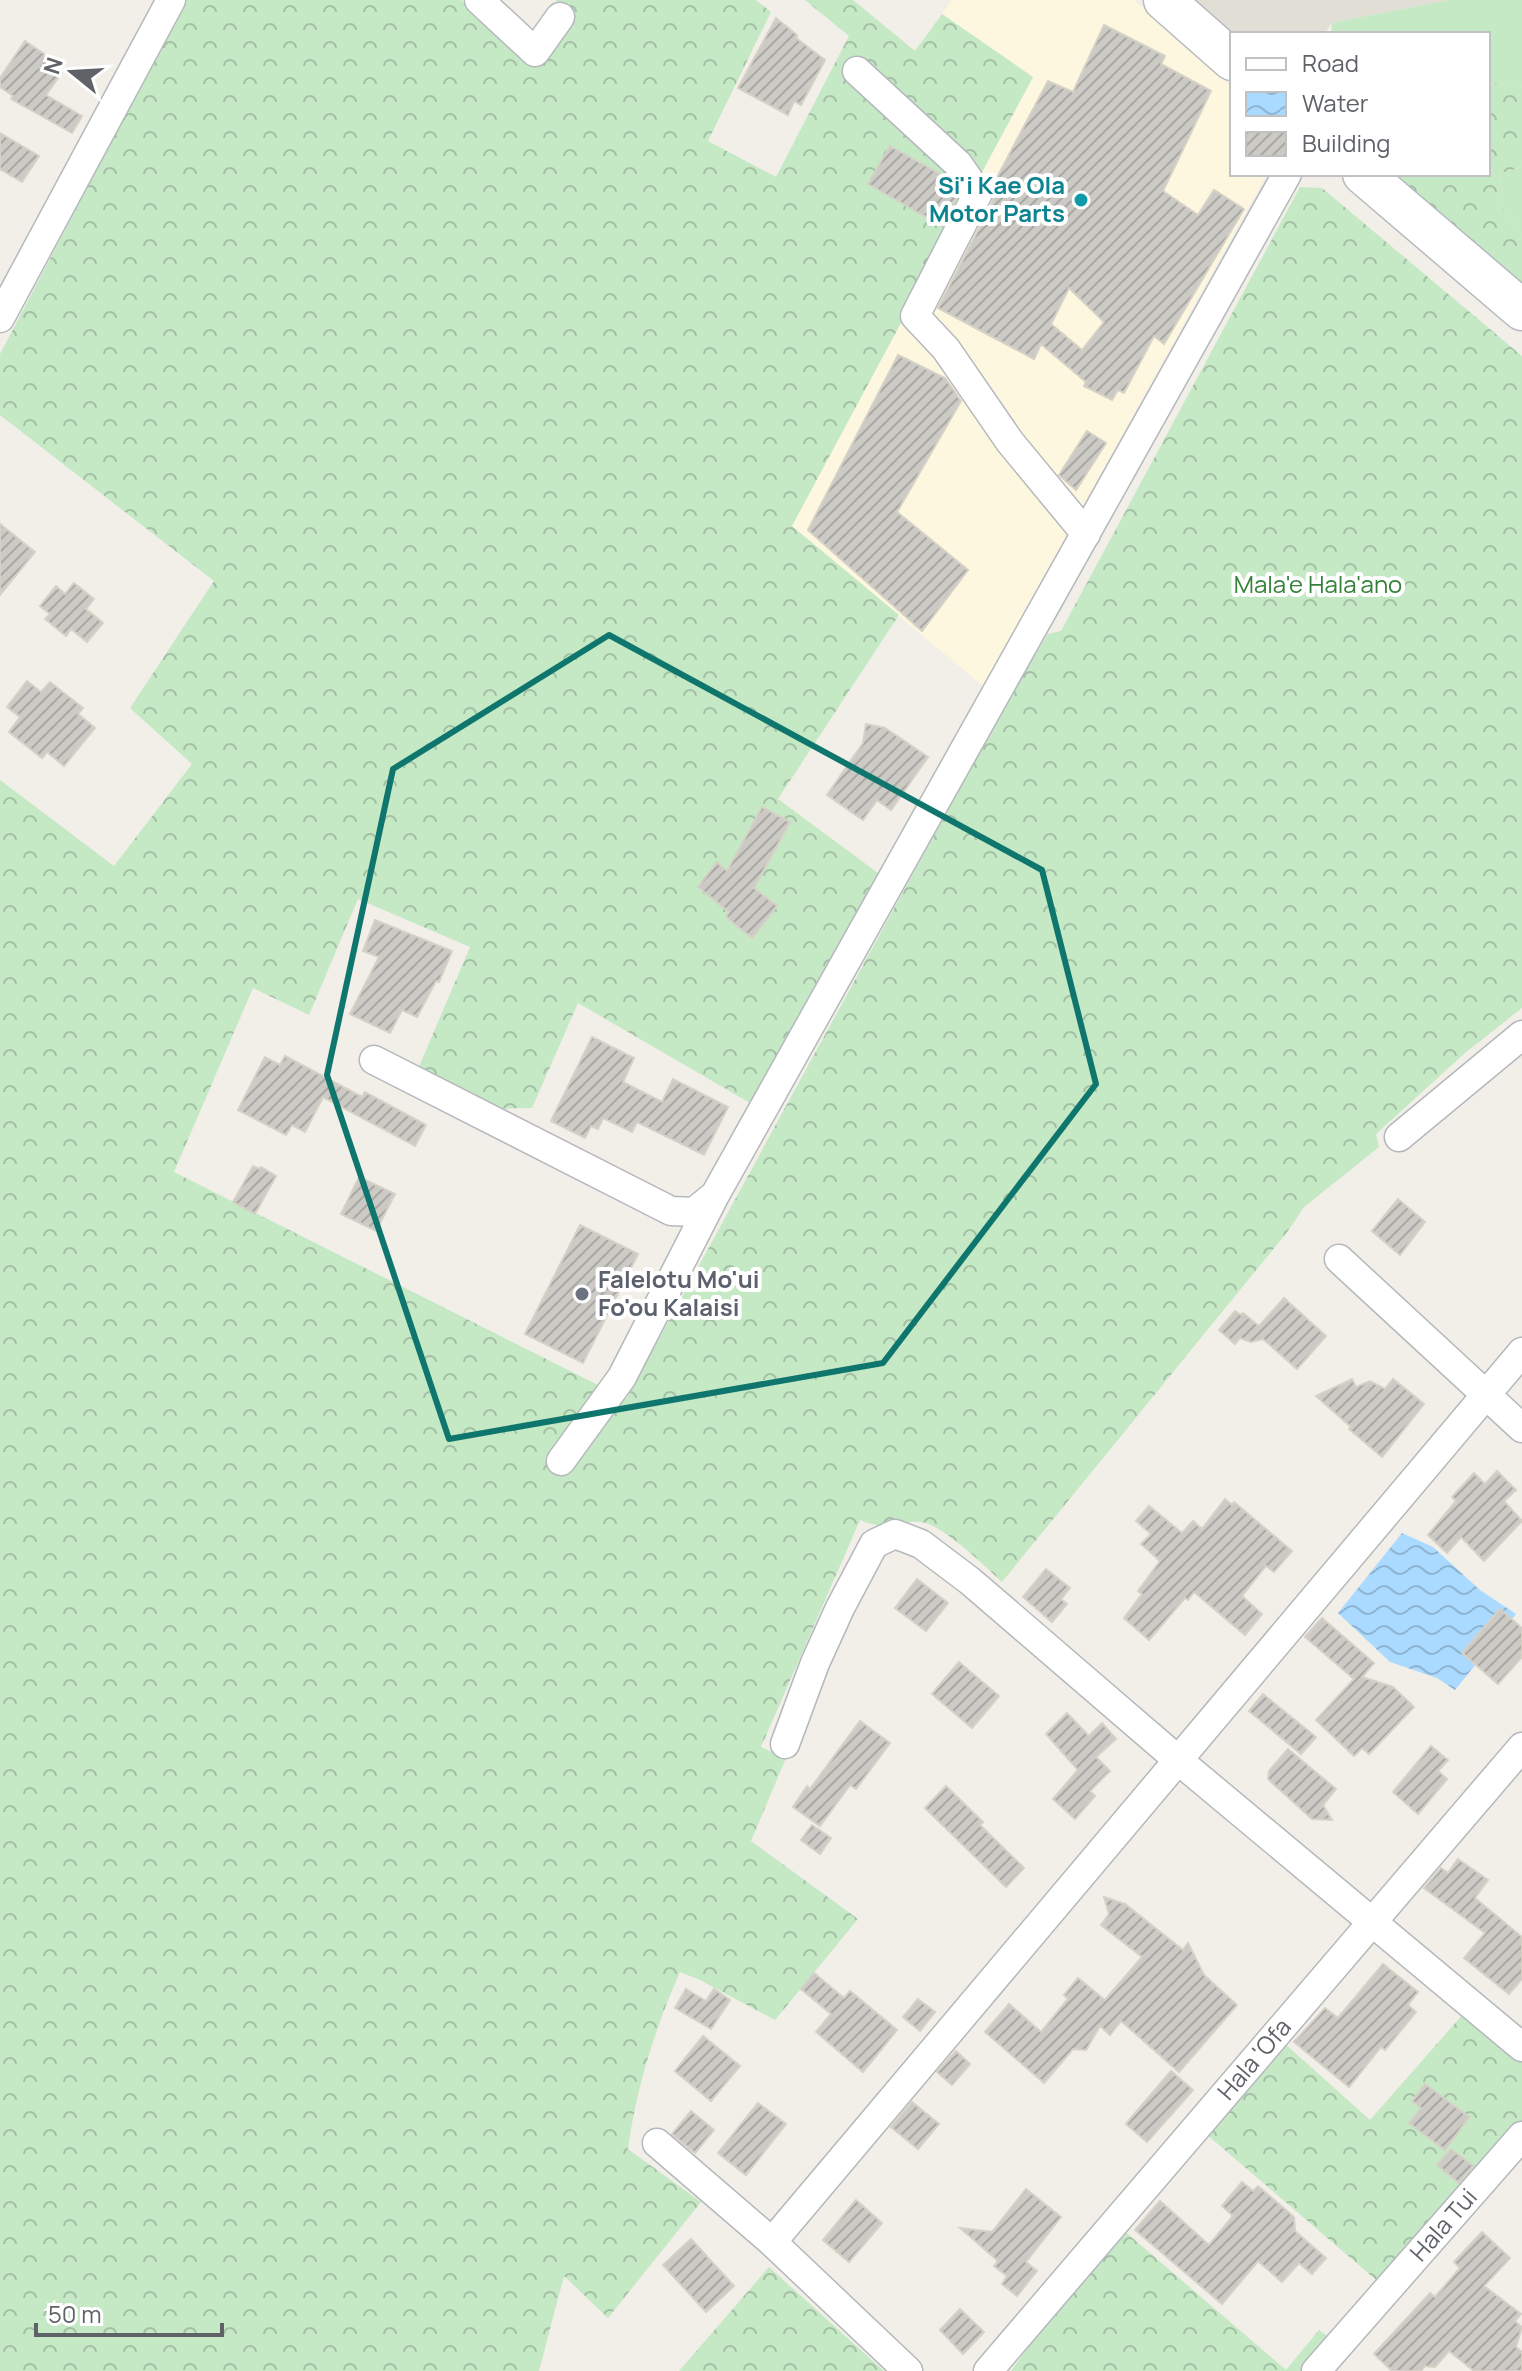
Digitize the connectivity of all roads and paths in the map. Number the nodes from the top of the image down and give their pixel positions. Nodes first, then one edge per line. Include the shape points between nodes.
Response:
1 (171, 0) edge
2 (479, 0) edge
3 (1164, 0) edge
4 (560, 17) dead end
5 (1230, 58) edge
6 (857, 71) dead end
7 (1286, 176) edge
8 (1365, 176) edge
9 (1522, 310) edge
10 (0, 318) edge
11 (1086, 534) junction
12 (1522, 1035) edge
13 (374, 1060) dead end
14 (1399, 1137) dead end
15 (715, 1195) junction
16 (1339, 1259) dead end
17 (1522, 1352) edge
18 (1485, 1395) junction
19 (1522, 1428) edge
20 (561, 1461) dead end
21 (785, 1744) dead end
22 (1522, 1747) edge
23 (1178, 1760) junction
24 (1372, 1923) junction
25 (1522, 2047) edge
26 (1522, 2136) edge
27 (657, 2143) dead end
28 (772, 2242) junction
29 (908, 2371) edge
30 (988, 2371) edge
31 (1316, 2371) edge

1 - 10 street
2 - 4 street via 535,52
3 - 5 street
6 - 11 street via 958,164 978,193 915,316 946,349 1010,442
7 - 11 street
8 - 9 street
11 - 15 street
12 - 14 street
13 - 15 street via 671,1211 694,1212
15 - 20 street via 622,1377
16 - 18 street
17 - 18 street
18 - 19 street
18 - 23 street
21 - 23 street via 840,1608 874,1544 895,1534 921,1544 970,1581
22 - 24 street, Hala 'Ofa
23 - 24 street
23 - 28 street
24 - 25 street
24 - 30 street, Hala 'Ofa
26 - 31 street, Hala Tui
27 - 28 street
28 - 29 street

